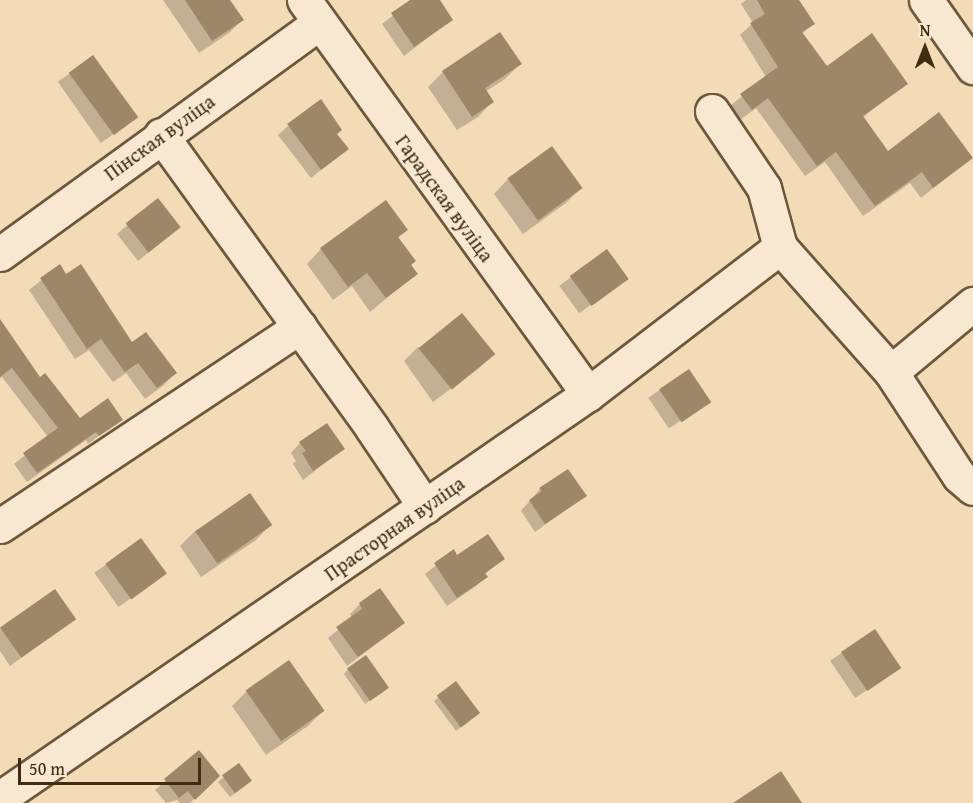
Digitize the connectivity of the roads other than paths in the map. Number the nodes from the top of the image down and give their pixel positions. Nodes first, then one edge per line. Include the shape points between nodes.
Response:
1 (926, 0) edge
2 (312, 11) edge
3 (973, 67) edge
4 (712, 111) dead end
5 (161, 135) junction
6 (780, 247) junction
7 (0, 254) edge
8 (973, 304) edge
9 (300, 327) junction
10 (891, 372) junction
11 (588, 394) junction
12 (973, 488) edge
13 (424, 507) junction
14 (0, 526) edge
15 (0, 798) edge

1 - 3 street
2 - 5 street, Пінская вуліца
2 - 11 street, Гарадская вуліца
4 - 6 street via 764,188
5 - 7 street, Пінская вуліца
5 - 9 street
6 - 10 street
6 - 11 street, Прасторная вуліца
8 - 10 street
9 - 13 street
9 - 14 street
10 - 12 street via 959,476
11 - 13 street, Прасторная вуліца
13 - 15 street, Прасторная вуліца

